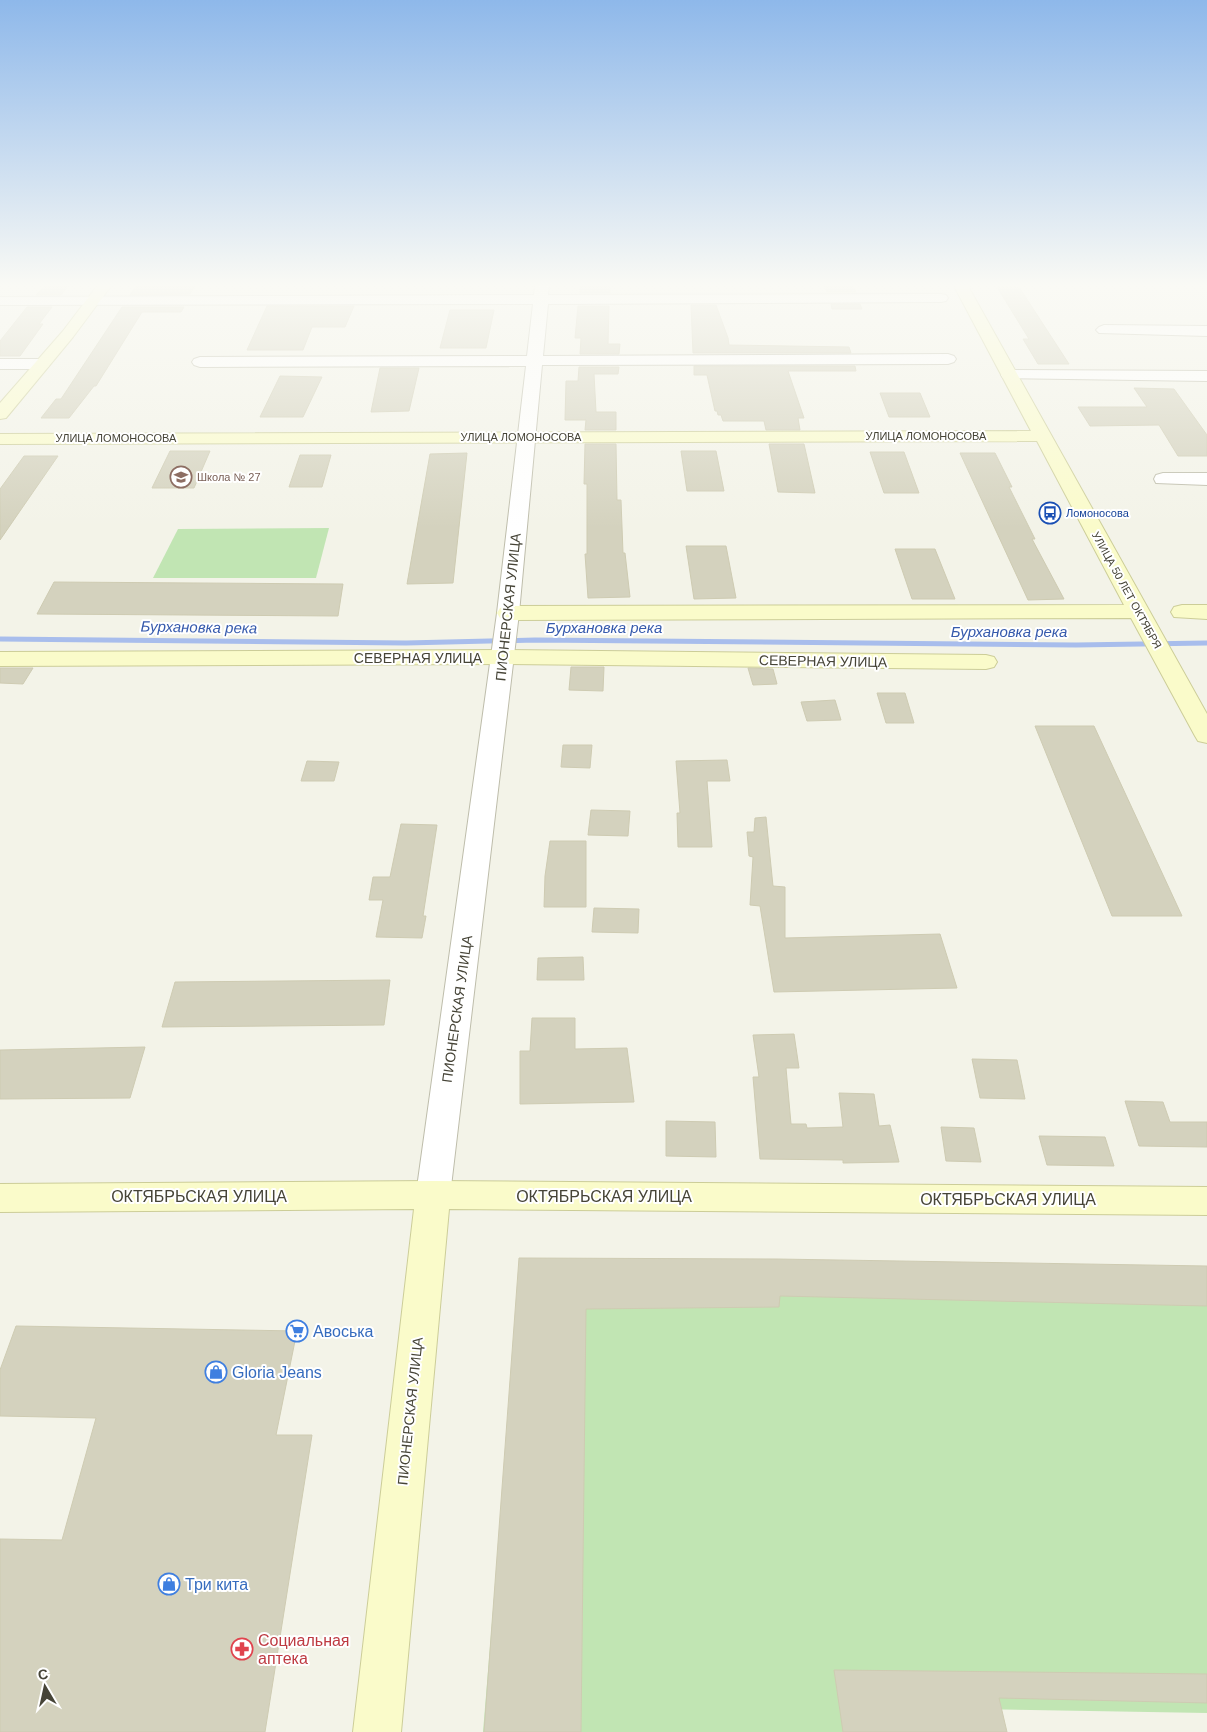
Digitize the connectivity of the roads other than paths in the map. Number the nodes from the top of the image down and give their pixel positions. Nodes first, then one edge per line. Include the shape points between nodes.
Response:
1 (40, 367) edge
2 (533, 367) edge
3 (1005, 367) edge
4 (1009, 375) junction
5 (1207, 376) edge
6 (0, 414) edge
7 (1041, 436) junction
8 (526, 437) junction
9 (0, 439) edge
10 (1163, 479) dead end
11 (1207, 479) edge
12 (1138, 611) junction
13 (1182, 612) dead end
14 (1207, 612) edge
15 (508, 613) junction
16 (502, 657) junction
17 (0, 658) edge
18 (986, 662) dead end
19 (1207, 736) edge
20 (433, 1195) junction
21 (0, 1198) edge
22 (1207, 1201) edge
23 (377, 1732) edge

1 - 6 street
2 - 8 street, ПИОНЕРСКАЯ УЛИЦА
3 - 4 street, УЛИЦА 50 ЛЕТ ОКТЯБРЯ
4 - 5 street
4 - 7 street, УЛИЦА 50 ЛЕТ ОКТЯБРЯ
7 - 8 street, УЛИЦА ЛОМОНОСОВА
7 - 12 street, УЛИЦА 50 ЛЕТ ОКТЯБРЯ
8 - 9 street, УЛИЦА ЛОМОНОСОВА
8 - 15 street, ПИОНЕРСКАЯ УЛИЦА
10 - 11 street
12 - 15 street
12 - 19 street, УЛИЦА 50 ЛЕТ ОКТЯБРЯ
13 - 14 street
15 - 16 street, ПИОНЕРСКАЯ УЛИЦА
16 - 17 street, СЕВЕРНАЯ УЛИЦА
16 - 18 street, СЕВЕРНАЯ УЛИЦА
16 - 20 street, ПИОНЕРСКАЯ УЛИЦА
20 - 21 street, ОКТЯБРЬСКАЯ УЛИЦА
20 - 22 street, ОКТЯБРЬСКАЯ УЛИЦА
20 - 23 street, ПИОНЕРСКАЯ УЛИЦА

